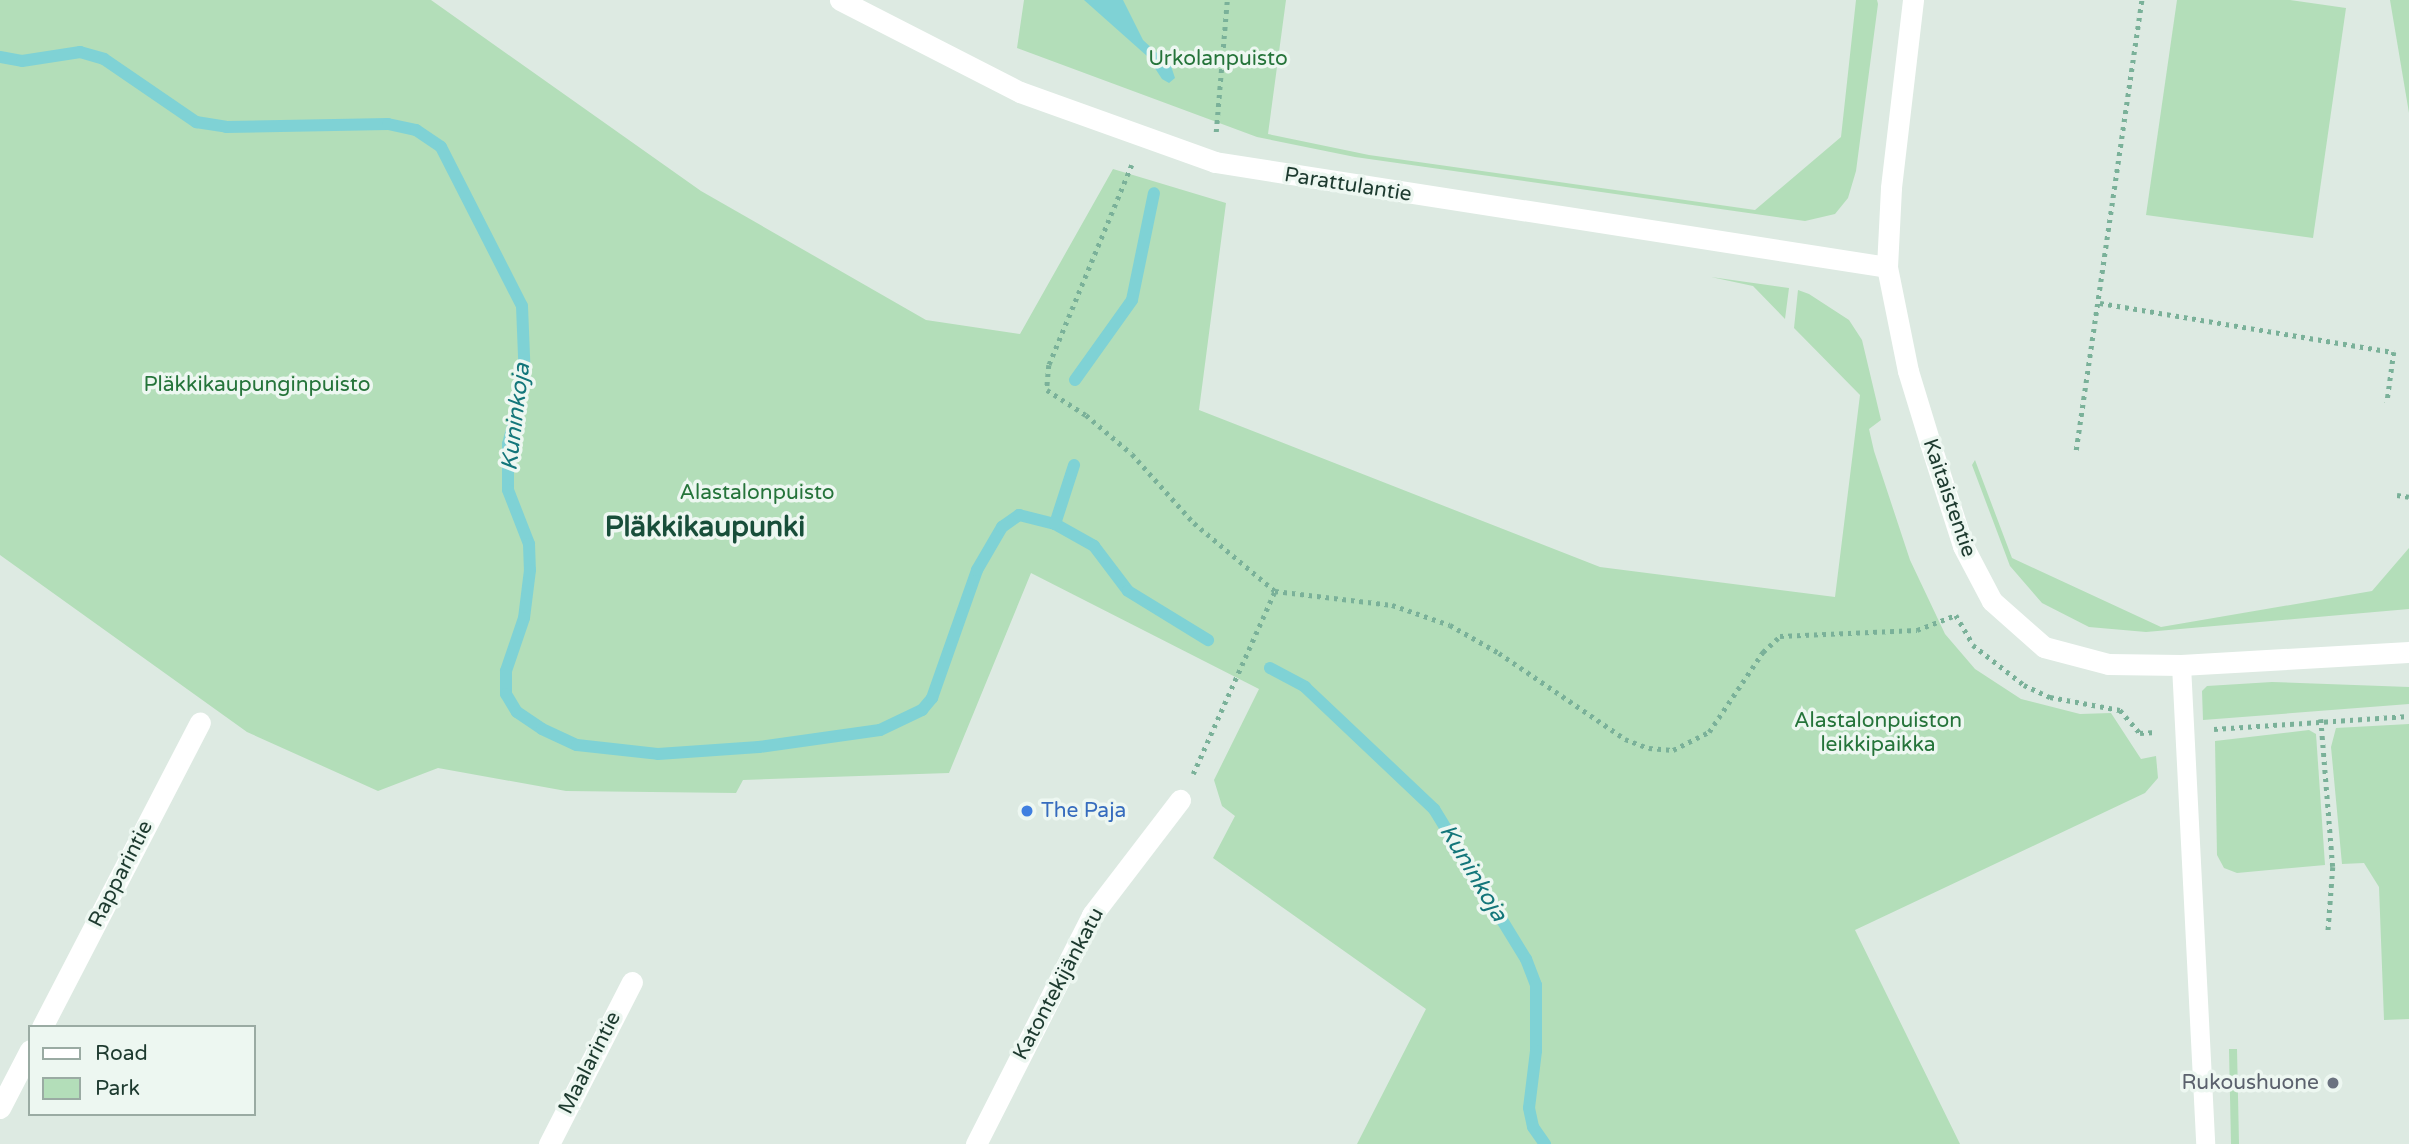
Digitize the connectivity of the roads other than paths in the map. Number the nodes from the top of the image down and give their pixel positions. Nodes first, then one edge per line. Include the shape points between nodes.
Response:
1 (840, 0) edge
2 (1913, 0) edge
3 (1886, 267) junction
4 (2409, 652) edge
5 (2181, 665) junction
6 (200, 722) dead end
7 (1180, 800) road end
8 (632, 982) dead end
9 (43, 1025) edge
10 (28, 1054) edge
11 (0, 1108) edge
12 (549, 1144) edge
13 (976, 1144) edge
14 (2205, 1144) edge

1 - 3 street, Parattulantie via 1020,92 1215,162
2 - 3 street, Kaitaistentie
3 - 5 street, Kaitaistentie via 1908,371 1930,443 1963,546 1992,601 2044,647 2080,660
4 - 5 street, Kaitaistentie
5 - 14 lane
6 - 9 street, Rapparintie
7 - 13 street, Katontekijänkatu via 1092,915
8 - 12 street, Maalarintie
10 - 11 street

